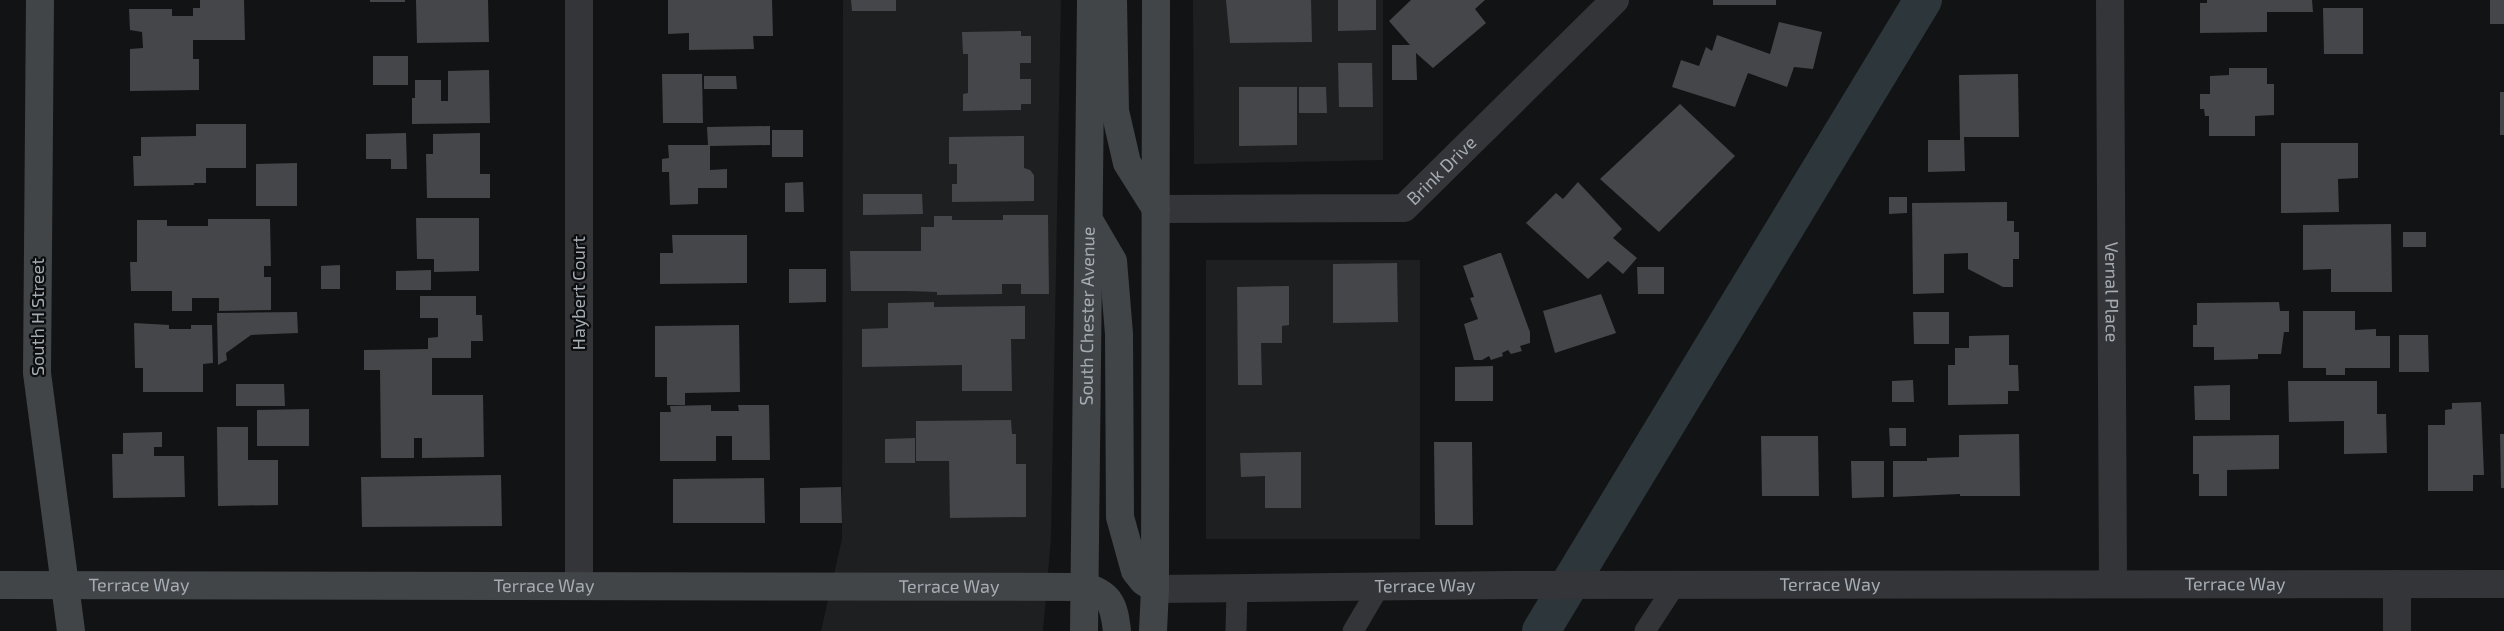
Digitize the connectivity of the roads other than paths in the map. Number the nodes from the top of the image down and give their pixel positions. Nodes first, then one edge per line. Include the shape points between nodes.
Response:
1 (40, 0) edge
2 (578, 0) edge
3 (1090, 0) edge
4 (1113, 0) edge
5 (1156, 0) edge
6 (1614, 0) edge
7 (2110, 0) edge
8 (1156, 209) junction
9 (1089, 220) junction
10 (2113, 584) junction
11 (2397, 584) junction
12 (2504, 584) edge
13 (0, 585) edge
14 (64, 585) junction
15 (578, 585) junction
16 (1675, 585) junction
17 (1379, 586) junction
18 (1086, 587) junction
19 (1237, 588) junction
20 (1155, 589) junction
21 (71, 631) edge
22 (1084, 631) edge
23 (1117, 631) edge
24 (1153, 631) edge
25 (1236, 631) edge
26 (1353, 631) edge
27 (1645, 631) edge
28 (2397, 631) edge

1 - 14 main road, South H Street via 37,372
2 - 15 street, Haybert Court
3 - 9 main road, South Chester Avenue
4 - 8 main road via 1115,111 1127,163
5 - 8 main road
6 - 8 street, Brink Drive via 1404,208
7 - 10 street, Vernal Place
8 - 20 main road
9 - 18 main road, South Chester Avenue
9 - 20 main road via 1113,261 1119,334 1120,517 1135,571
10 - 11 street, Terrace Way
10 - 16 street, Terrace Way
11 - 12 street, Terrace Way
11 - 28 street
13 - 14 main road, Terrace Way
14 - 15 main road, Terrace Way
14 - 21 main road, South H Street
15 - 18 main road, Terrace Way
16 - 17 street, Terrace Way
16 - 27 lane
17 - 19 street, Terrace Way
17 - 26 lane
18 - 22 main road, South Chester Avenue
18 - 23 main road via 1108,599 1113,607
19 - 20 street, Terrace Way
19 - 25 lane
20 - 24 main road

